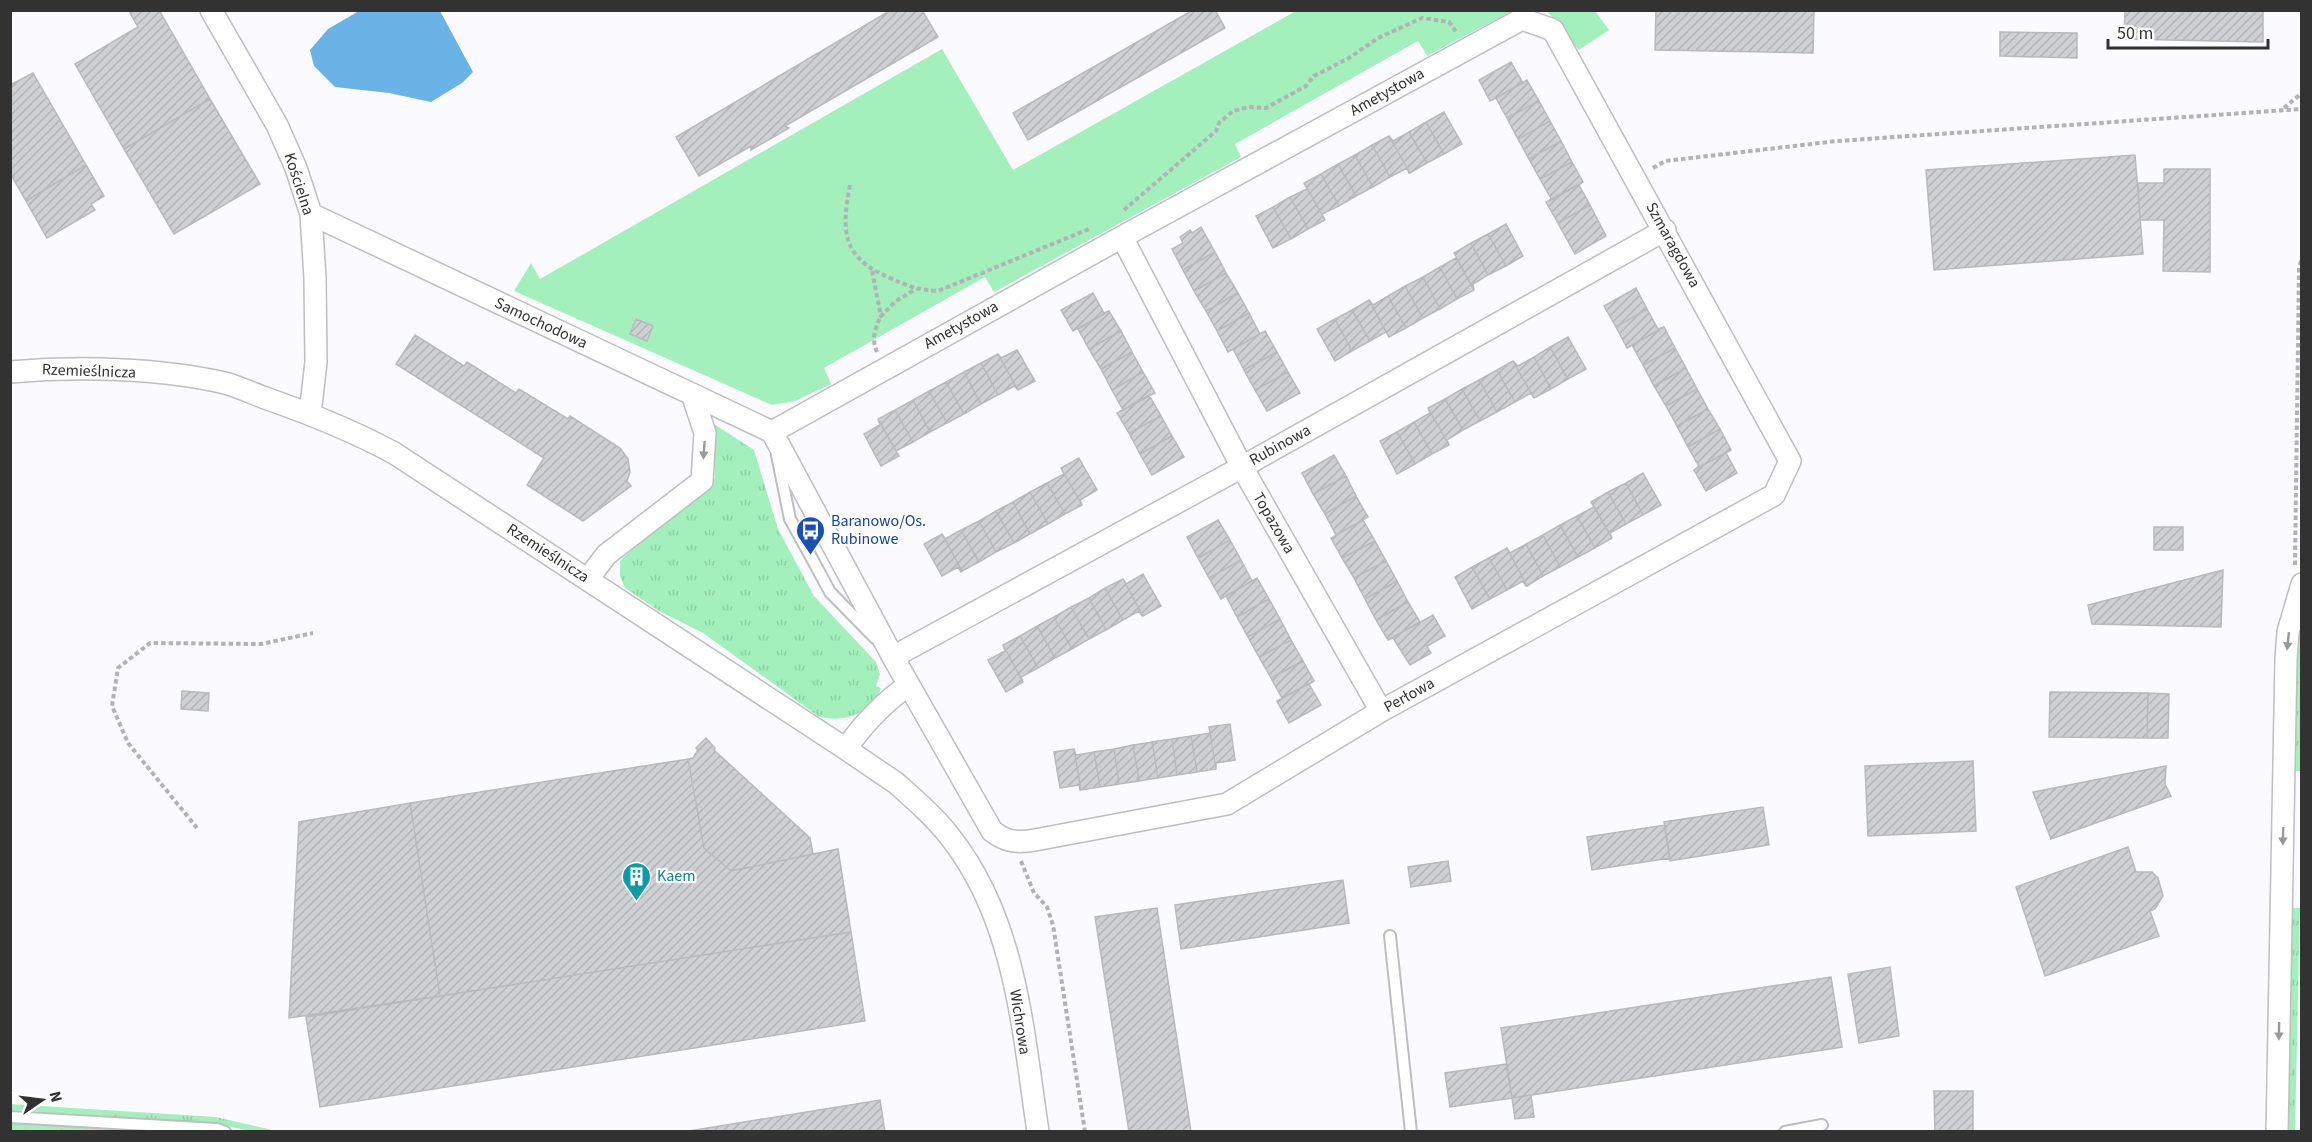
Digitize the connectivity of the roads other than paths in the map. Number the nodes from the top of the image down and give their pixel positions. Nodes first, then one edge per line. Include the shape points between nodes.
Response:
1 (211, 10) edge
2 (1553, 30) joint
3 (311, 214) junction
4 (1665, 230) junction
5 (1122, 237) junction
6 (10, 372) edge
7 (692, 394) junction
8 (310, 414) junction
9 (772, 432) junction
10 (1791, 460) joint
11 (1242, 467) junction
12 (588, 579) junction
13 (2298, 580) edge
14 (893, 657) junction
15 (909, 685) junction
16 (1381, 711) junction
17 (846, 749) junction
18 (994, 915) joint
19 (1390, 936) dead end
20 (10, 1117) edge
21 (1822, 1125) dead end
22 (225, 1131) edge
23 (1038, 1131) edge
24 (1411, 1131) edge
25 (1785, 1131) edge
26 (2277, 1131) edge

1 - 3 street, Kościelna via 278,125
2 - 4 street, Szmaragdowa
2 - 5 street, Ametystowa via 1522,19
3 - 7 street, Samochodowa
3 - 8 street, Kościelna via 316,362
4 - 10 street, Szmaragdowa
4 - 11 street, Rubinowa
5 - 9 street, Ametystowa
5 - 11 street, Topazowa
6 - 8 street, Rzemieślnicza via 104,369 164,375 225,384
7 - 9 street, Samochodowa
7 -> 12 street via 705,433 702,481 606,555
8 - 12 street, Rzemieślnicza via 394,453
9 - 14 street
10 - 16 street, Perłowa via 1774,495
11 - 14 street, Rubinowa
11 - 16 street, Topazowa
12 - 17 street, Rzemieślnicza
13 -> 26 street via 2286,658
14 - 15 street
15 - 16 street, Perłowa via 992,831 1017,843 1227,804
15 - 17 street
17 - 18 street, Rzemieślnicza via 896,783 951,838
18 - 23 street, Wichrowa via 1015,989
19 - 24 lane
20 - 22 lane
21 - 25 lane

